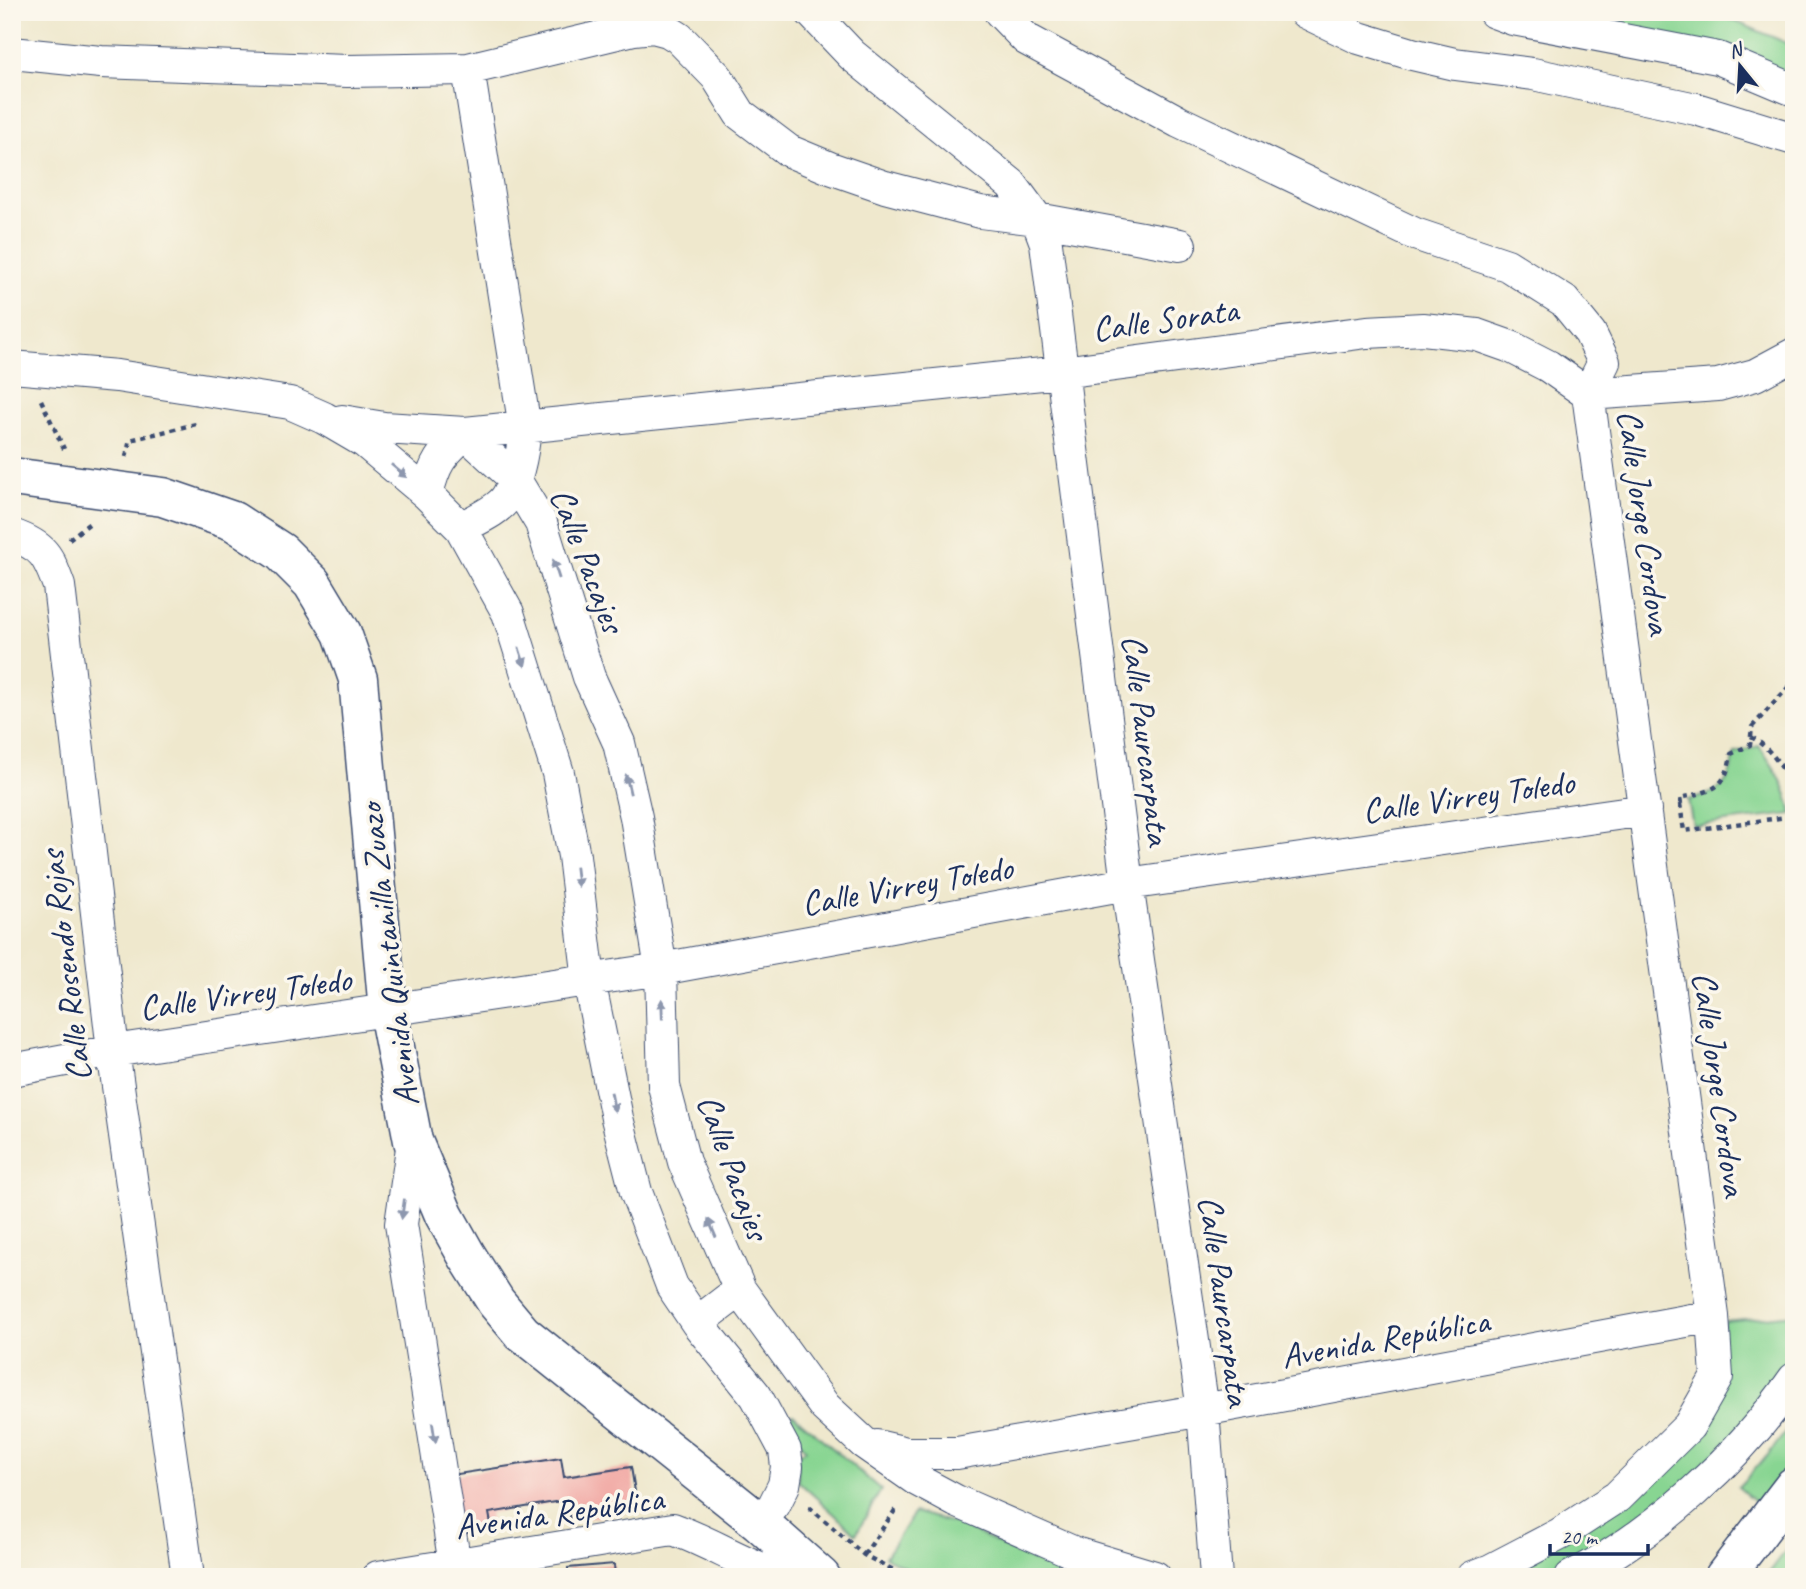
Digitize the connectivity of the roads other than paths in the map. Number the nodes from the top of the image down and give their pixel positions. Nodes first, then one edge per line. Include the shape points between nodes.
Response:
1 (811, 12) edge
2 (1000, 12) edge
3 (1305, 12) edge
4 (1494, 12) edge
5 (628, 21) edge
6 (12, 53) edge
7 (468, 69) junction
8 (1794, 90) edge
9 (1794, 139) edge
10 (1037, 219) junction
11 (1180, 244) dead end
12 (1794, 354) edge
13 (19, 367) edge
14 (1062, 372) junction
15 (1588, 394) junction
16 (324, 418) junction
17 (525, 428) junction
18 (465, 433) junction
19 (12, 477) edge
20 (514, 478) junction
21 (426, 494) junction
22 (461, 528) junction
23 (12, 535) edge
24 (1645, 810) junction
25 (1127, 884) junction
26 (661, 969) junction
27 (589, 980) junction
28 (388, 1011) junction
29 (114, 1051) junction
30 (12, 1070) edge
31 (413, 1141) junction
32 (740, 1290) junction
33 (1713, 1316) junction
34 (697, 1323) junction
35 (1794, 1379) edge
36 (1203, 1410) junction
37 (864, 1443) junction
38 (1794, 1486) edge
39 (760, 1522) junction
40 (455, 1565) junction
41 (188, 1577) edge
42 (378, 1577) edge
43 (784, 1577) edge
44 (821, 1577) edge
45 (1155, 1577) edge
46 (1216, 1577) edge
47 (1473, 1577) edge
48 (1571, 1577) edge
49 (1724, 1577) edge

1 - 10 street, Calle Paurcarpata via 852,55 1011,184
2 - 15 street, Calle Jorge Cordova via 1026,39 1179,122 1415,234 1507,265 1564,301 1590,333 1604,362
3 - 9 street via 1359,38 1412,54 1696,109
4 - 8 street via 1718,58
5 - 7 street
5 - 10 street via 680,38 716,77 740,114 789,151 919,197 980,212
6 - 7 street via 101,62 334,70
7 - 17 street
10 - 11 street
10 - 14 street, Calle Paurcarpata via 1046,243
12 - 15 street via 1755,375 1718,385
13 - 16 street via 117,376 290,403
14 - 15 street, Calle Sorata via 1367,331 1423,329 1477,335 1511,347
14 - 17 street, Calle Sorata
14 - 25 street, Calle Paurcarpata
15 - 24 street, Calle Jorge Cordova
16 - 18 street via 384,428
16 -> 21 street via 365,442
17 - 18 street, Calle Sorata
17 - 20 street
18 - 20 street, Calle Pacajes
18 - 21 street via 433,468
19 - 28 street, Avenida Quintanilla Zuazo via 163,496 233,521 281,552 312,583 342,632 358,679
20 - 22 street via 506,499
26 -> 20 street, Calle Pacajes via 619,743 589,677 541,523
21 - 22 street
22 -> 27 street via 508,613 558,773 574,856
23 - 29 street, Calle Rosendo Rojas via 32,541 48,556 59,586
24 - 25 street, Calle Virrey Toledo
24 - 33 street, Calle Jorge Cordova
25 - 26 street, Calle Virrey Toledo
25 - 36 street, Calle Paurcarpata
26 - 27 street, Calle Virrey Toledo
32 -> 26 street, Calle Pacajes via 684,1162 664,1086
27 - 28 street, Calle Virrey Toledo
27 -> 34 street via 636,1192 672,1286
28 - 29 street, Calle Virrey Toledo
28 - 31 street, Avenida Quintanilla Zuazo
29 - 30 street, Calle Virrey Toledo
29 - 41 street, Calle Rosendo Rojas
31 - 39 street, Avenida Quintanilla Zuazo via 467,1256 522,1333
31 -> 40 street via 401,1224
32 - 34 street
32 - 37 street, Calle Pacajes via 825,1407
33 - 36 street, Avenida República
33 - 47 street, Calle Jorge Cordova via 1717,1377 1689,1426 1617,1497 1560,1534
34 - 39 street via 756,1396 785,1450 784,1485
35 - 48 street via 1714,1474 1648,1530
36 - 37 street, Avenida República via 957,1453 907,1453
36 - 46 street, Calle Paurcarpata
37 - 45 street, Calle Pacajes via 917,1480 967,1506 1075,1553
38 - 49 street
39 - 44 street, Avenida Quintanilla Zuazo
40 - 42 street, Avenida República
40 - 43 street, Avenida República via 673,1529

